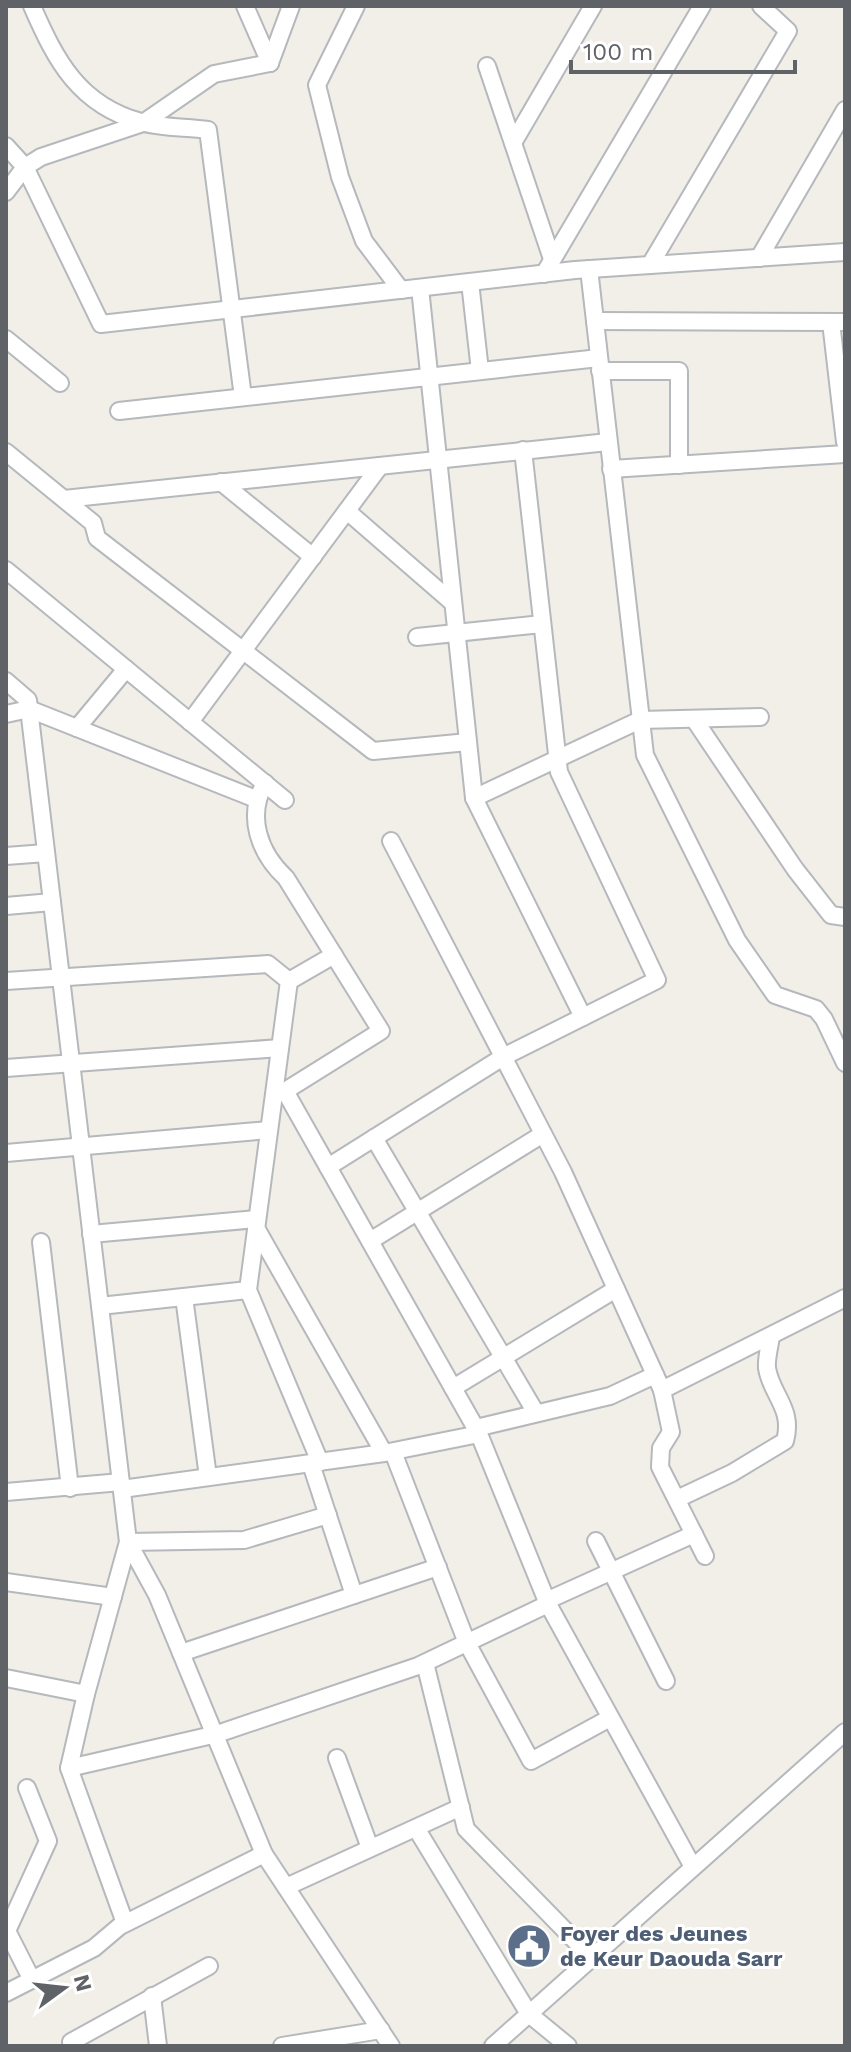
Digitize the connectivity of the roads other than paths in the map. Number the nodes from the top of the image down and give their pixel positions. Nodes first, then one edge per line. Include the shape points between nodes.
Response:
1 (32, 6) edge
2 (245, 6) edge
3 (291, 6) edge
4 (356, 6) edge
5 (593, 6) edge
6 (761, 6) edge
7 (696, 7) edge
8 (270, 63) junction
9 (487, 66) dead end
10 (844, 114) edge
11 (143, 123) junction
12 (513, 143) junction
13 (6, 146) edge
14 (25, 167) junction
15 (6, 192) edge
16 (845, 252) edge
17 (759, 258) junction
18 (650, 265) junction
19 (548, 266) junction
20 (589, 269) junction
21 (470, 282) junction
22 (420, 288) junction
23 (401, 290) junction
24 (232, 309) junction
25 (595, 321) junction
26 (838, 322) edge
27 (6, 339) edge
28 (600, 364) junction
29 (480, 371) junction
30 (430, 376) junction
31 (60, 383) dead end
32 (243, 397) junction
33 (119, 411) dead end
34 (608, 442) junction
35 (845, 442) edge
36 (523, 450) junction
37 (6, 452) edge
38 (845, 454) edge
39 (438, 460) junction
40 (679, 465) junction
41 (380, 466) junction
42 (611, 469) junction
43 (221, 482) junction
44 (64, 499) junction
45 (347, 511) junction
46 (313, 557) junction
47 (6, 570) edge
48 (453, 603) junction
49 (542, 624) junction
50 (457, 632) junction
51 (417, 637) dead end
52 (243, 650) junction
53 (126, 669) junction
54 (6, 681) edge
55 (29, 709) junction
56 (6, 714) edge
57 (760, 717) dead end
58 (694, 719) junction
59 (640, 720) junction
60 (190, 722) junction
61 (77, 728) junction
62 (468, 742) junction
63 (557, 759) junction
64 (265, 783) junction
65 (474, 798) junction
66 (256, 799) junction
67 (285, 800) dead end
68 (391, 841) dead end
69 (46, 853) junction
70 (6, 856) edge
71 (52, 902) junction
72 (6, 906) edge
73 (845, 917) edge
74 (334, 955) junction
75 (61, 978) junction
76 (6, 981) edge
77 (289, 981) junction
78 (583, 1017) junction
79 (280, 1048) junction
80 (503, 1057) junction
81 (845, 1063) edge
82 (71, 1064) junction
83 (6, 1068) edge
84 (280, 1091) junction
85 (269, 1130) junction
86 (543, 1134) junction
87 (374, 1138) junction
88 (81, 1146) junction
89 (6, 1153) edge
90 (328, 1167) junction
91 (418, 1211) junction
92 (257, 1224) junction
93 (91, 1234) junction
94 (370, 1241) junction
95 (41, 1242) dead end
96 (616, 1289) junction
97 (248, 1290) junction
98 (184, 1297) junction
99 (845, 1298) edge
100 (100, 1306) junction
101 (771, 1336) junction
102 (503, 1357) junction
103 (659, 1383) junction
104 (453, 1388) junction
105 (536, 1413) junction
106 (478, 1431) junction
107 (389, 1452) junction
108 (315, 1463) junction
109 (208, 1477) junction
110 (121, 1486) junction
111 (70, 1488) junction
112 (6, 1492) edge
113 (677, 1499) junction
114 (328, 1515) junction
115 (694, 1534) junction
116 (596, 1541) dead end
117 (128, 1542) junction
118 (705, 1556) dead end
119 (438, 1567) junction
120 (611, 1572) junction
121 (6, 1582) edge
122 (354, 1595) junction
123 (113, 1597) junction
124 (547, 1603) junction
125 (467, 1643) junction
126 (181, 1653) junction
127 (425, 1663) junction
128 (6, 1678) edge
129 (666, 1681) dead end
130 (86, 1694) junction
131 (610, 1718) junction
132 (217, 1734) junction
133 (844, 1736) edge
134 (337, 1758) dead end
135 (69, 1768) junction
136 (27, 1788) dead end
137 (461, 1807) junction
138 (416, 1828) junction
139 (370, 1848) junction
140 (264, 1854) junction
141 (693, 1867) junction
142 (286, 1887) junction
143 (125, 1923) junction
144 (6, 1930) edge
145 (592, 1958) junction
146 (209, 1966) dead end
147 (32, 1980) junction
148 (6, 1993) edge
149 (152, 1996) junction
150 (529, 2014) junction
151 (381, 2030) junction
152 (73, 2046) edge
153 (158, 2046) edge
154 (282, 2046) edge
155 (391, 2046) edge
156 (493, 2046) edge
157 (568, 2046) edge

1 - 11 street via 77,86
2 - 8 street
3 - 8 street
4 - 23 street via 317,85 340,177 364,241
5 - 12 street
6 - 18 street via 788,31
7 - 19 street
8 - 11 street via 214,74
9 - 12 street
10 - 17 street
11 - 14 street via 60,149
11 - 24 street via 208,130
12 - 19 street
13 - 14 street
14 - 15 street
14 - 24 street via 101,324
16 - 17 street
17 - 18 street
18 - 20 street
19 - 20 street
19 - 21 street
20 - 25 street
21 - 22 street
21 - 29 street
22 - 23 street
22 - 30 street
23 - 24 street
24 - 32 street
25 - 26 street
25 - 28 street
26 - 35 street
27 - 31 street
28 - 29 street
28 - 34 street
28 - 40 street via 679,371
29 - 30 street
30 - 32 street
30 - 39 street
32 - 33 street
34 - 36 street
34 - 42 street
36 - 39 street
36 - 49 street
37 - 44 street
38 - 40 street
39 - 41 street
39 - 48 street
40 - 42 street
41 - 43 street
41 - 45 street
42 - 59 street
43 - 44 street
43 - 46 street
44 - 52 street via 93,523 97,538
45 - 46 street
45 - 48 street
46 - 52 street
47 - 53 street
48 - 50 street
49 - 50 street
49 - 63 street
50 - 51 street
50 - 62 street
52 - 60 street
52 - 62 street via 373,751
53 - 60 street
53 - 61 street
54 - 55 street via 28,700
55 - 56 street
55 - 61 street
55 - 69 street
57 - 58 street
58 - 59 street
58 - 73 street via 795,869 831,915
59 - 63 street
59 - 81 street via 645,755 737,940 775,995 816,1009
60 - 64 street
61 - 66 street
62 - 65 street
63 - 65 street
63 - 78 street via 657,980
64 - 66 street
64 - 67 street
65 - 78 street
66 - 74 street via 267,857
68 - 80 street
69 - 70 street
69 - 71 street
71 - 72 street
71 - 75 street
74 - 77 street
74 - 84 street via 381,1031
75 - 76 street
75 - 77 street via 268,964
75 - 82 street
77 - 79 street
78 - 80 street
79 - 82 street
79 - 84 street
80 - 86 street
80 - 87 street
82 - 83 street
82 - 88 street
84 - 85 street
84 - 90 street
85 - 88 street
85 - 92 street
86 - 91 street
86 - 96 street
87 - 90 street
87 - 91 street
88 - 89 street
88 - 93 street
90 - 94 street
91 - 94 street
91 - 102 street
92 - 93 street
92 - 97 street
92 - 107 street
93 - 100 street
94 - 104 street
95 - 111 street
96 - 102 street
96 - 103 street
97 - 98 street
97 - 108 street
98 - 100 street
98 - 109 street
99 - 101 street
100 - 110 street
101 - 103 street
101 - 113 street via 767,1368 783,1405 785,1441
102 - 104 street
102 - 105 street
103 - 105 street
103 - 113 street via 671,1432 661,1448 660,1467
104 - 106 street
105 - 106 street
106 - 107 street
106 - 124 street
107 - 108 street
107 - 119 street
108 - 109 street
108 - 114 street
109 - 110 street
110 - 111 street
110 - 117 street
111 - 112 street
113 - 115 street
114 - 117 street via 244,1540
114 - 122 street
115 - 118 street
115 - 120 street
116 - 120 street
117 - 123 street
117 - 126 street
119 - 122 street
119 - 125 street
120 - 124 street
120 - 129 street
121 - 123 street
122 - 126 street
123 - 130 street
124 - 125 street
124 - 131 street
125 - 127 street
125 - 131 street via 531,1761
126 - 132 street
127 - 132 street
127 - 137 street
128 - 130 street
130 - 135 street
131 - 141 street
132 - 135 street
132 - 140 street
133 - 141 street
134 - 139 street
135 - 143 street
136 - 144 street via 48,1841
137 - 138 street
137 - 145 street via 466,1829
138 - 139 street
138 - 150 street
139 - 142 street
140 - 142 street
140 - 143 street
141 - 145 street
142 - 151 street
143 - 147 street via 94,1948
144 - 147 street
145 - 150 street
146 - 149 street
147 - 148 street
149 - 152 street via 71,2042
149 - 153 street
150 - 156 street
150 - 157 street
151 - 154 street
151 - 155 street

